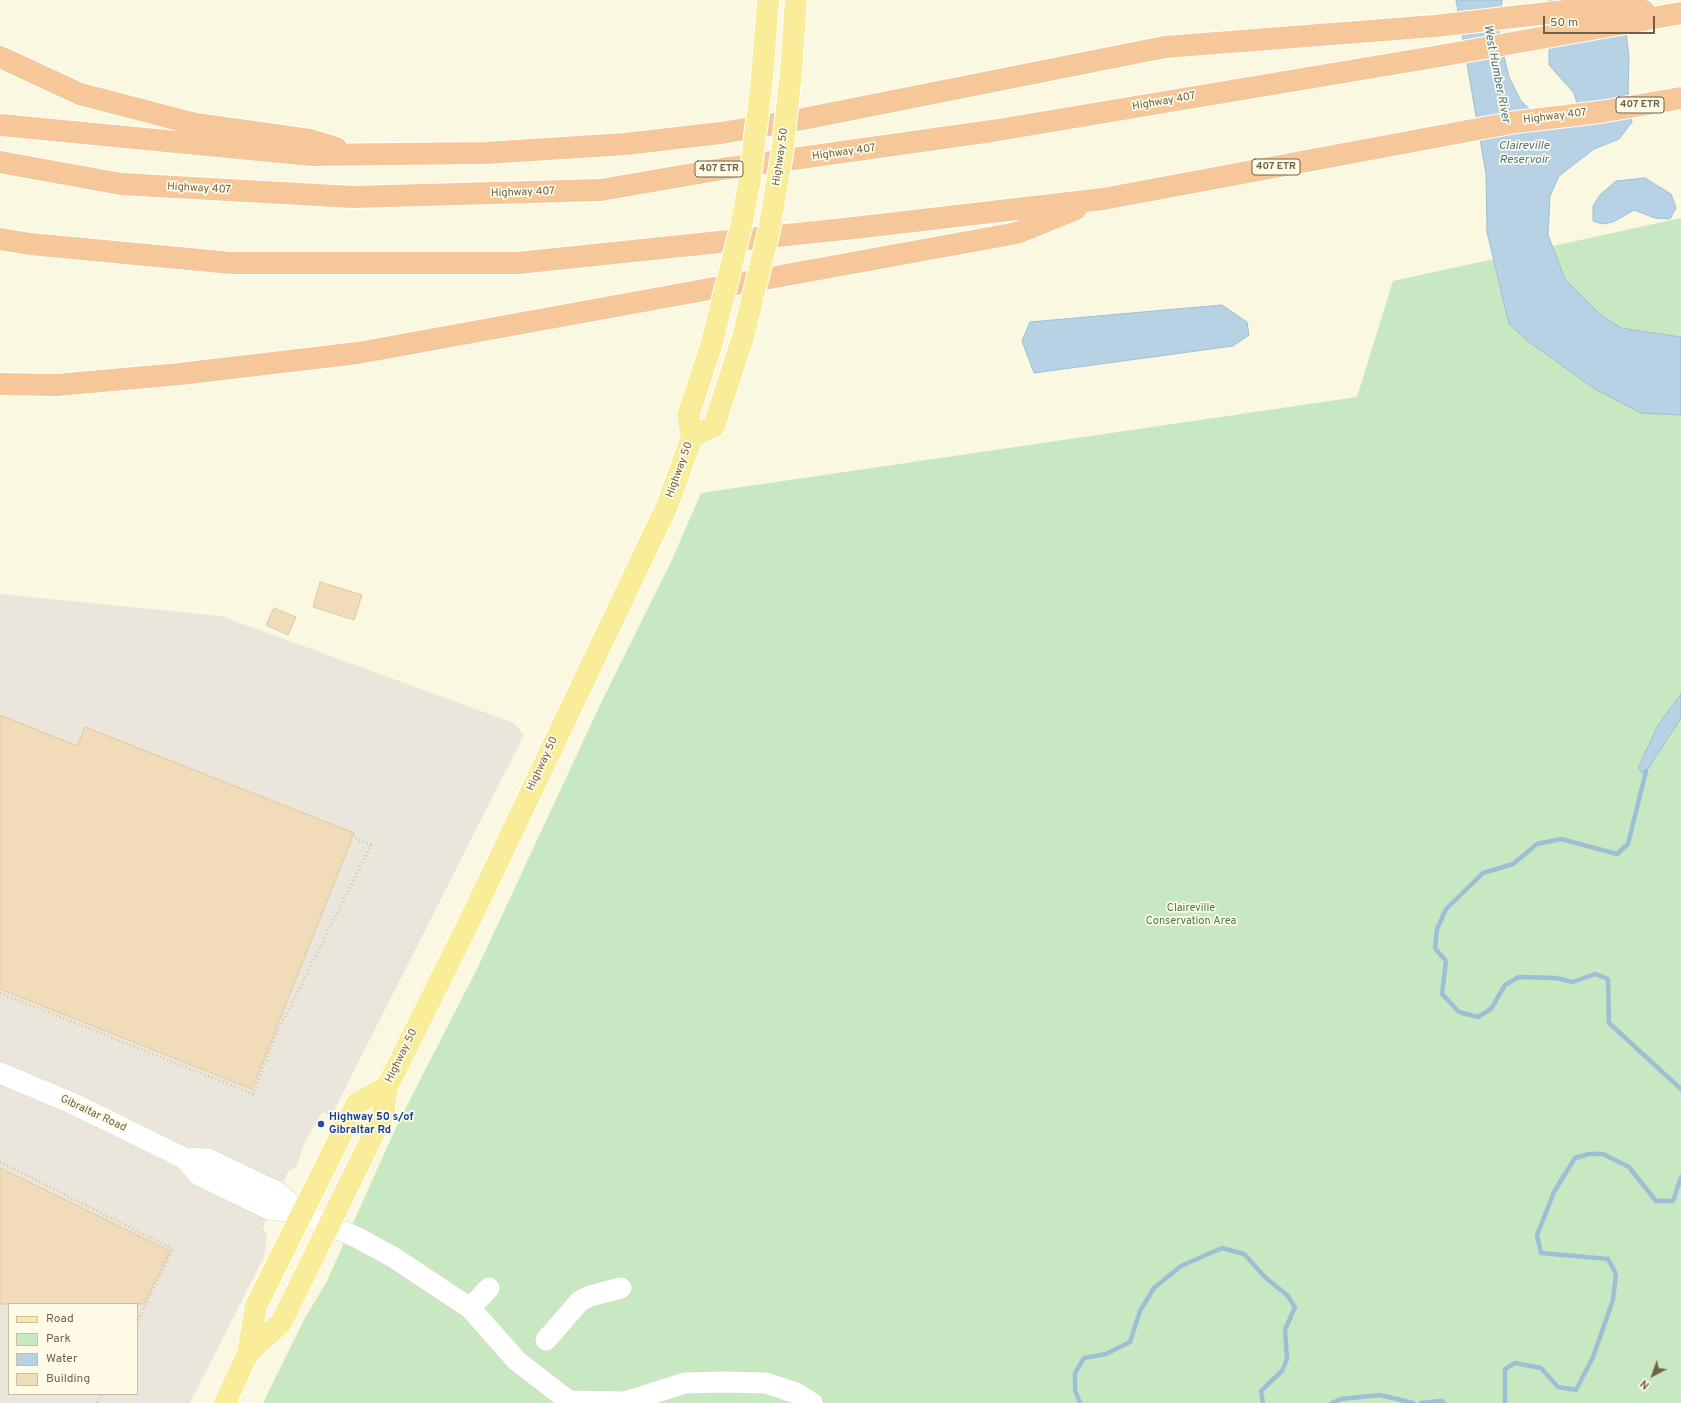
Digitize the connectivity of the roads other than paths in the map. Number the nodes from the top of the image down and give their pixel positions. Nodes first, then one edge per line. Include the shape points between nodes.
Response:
1 (768, 0) edge
2 (796, 0) edge
3 (1677, 13) edge
4 (0, 57) edge
5 (1681, 98) edge
6 (0, 125) edge
7 (354, 153) junction
8 (0, 162) edge
9 (1103, 198) junction
10 (0, 239) edge
11 (0, 384) edge
12 (692, 437) junction
13 (0, 1074) edge
14 (387, 1087) junction
15 (302, 1213) junction
16 (329, 1225) junction
17 (489, 1288) dead end
18 (621, 1288) dead end
19 (470, 1308) junction
20 (546, 1340) dead end
21 (248, 1353) junction
22 (225, 1403) edge
23 (812, 1403) edge

1 - 12 main road, Highway 50, bridge via 750,178 741,227 711,346 688,416
2 - 12 main road, Highway 50, bridge via 782,154 769,231 743,337 714,426
3 - 7 highway via 1600,7 1435,26 1165,47 804,119 721,133 626,144 486,153
3 - 8 highway, Highway 407 / 407 ETR via 992,132 722,169 601,190 352,197 121,184
4 - 7 highway via 80,94 195,124 310,140
5 - 9 highway, Highway 407 / 407 ETR via 1600,112 1516,122
6 - 7 highway via 311,155
9 - 10 highway, Highway 407 / 407 ETR via 854,228 518,263 231,263
9 - 11 highway via 1017,233 431,341 358,353 180,374 57,385
12 - 14 main road, Highway 50 via 667,506 474,912
13 - 15 street, Gibraltar Road via 74,1104 184,1158 199,1175 268,1209
14 - 15 main road, Highway 50 via 356,1103
14 - 16 main road, Highway 50 via 382,1115
15 - 16 street, Gibraltar Road
15 - 21 main road, Highway 50 via 256,1306
16 - 19 street, Gibraltar Road via 393,1257
16 - 21 main road, Highway 50 via 281,1323
17 - 19 street
18 - 20 street via 580,1301
19 - 23 street, Gibraltar Road via 517,1361 569,1401 625,1402 685,1383 723,1382 766,1383 796,1393
21 - 22 main road, Highway 50

